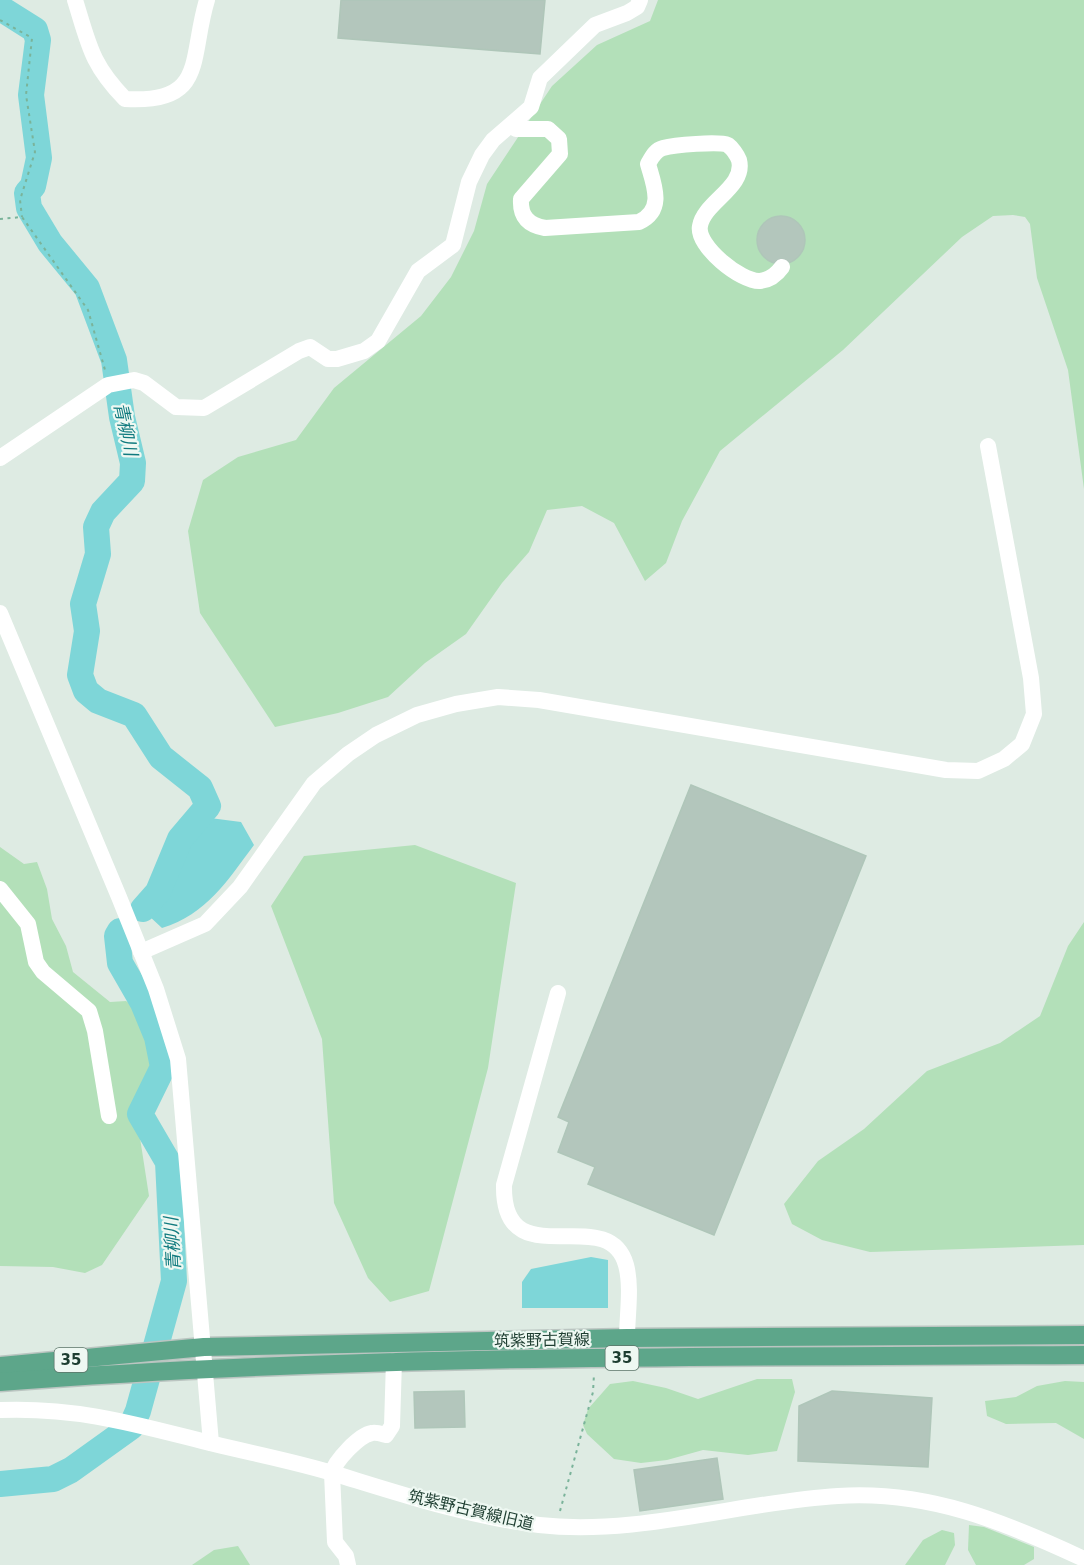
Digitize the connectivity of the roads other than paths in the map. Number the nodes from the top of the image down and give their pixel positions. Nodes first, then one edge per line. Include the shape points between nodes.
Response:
1 (75, 0) edge
2 (207, 0) edge
3 (640, 0) edge
4 (511, 125) junction
5 (782, 267) dead end
6 (987, 446) dead end
7 (0, 458) edge
8 (0, 613) edge
9 (0, 889) edge
10 (141, 952) junction
11 (558, 993) dead end
12 (109, 1116) dead end
13 (1084, 1335) edge
14 (627, 1338) junction
15 (204, 1347) junction
16 (1084, 1355) edge
17 (394, 1361) junction
18 (140, 1362) junction
19 (0, 1366) edge
20 (205, 1367) junction
21 (0, 1382) edge
22 (0, 1410) edge
23 (211, 1443) junction
24 (332, 1473) junction
25 (1084, 1559) edge
26 (348, 1565) edge

1 - 2 street via 87,42 103,77 125,99 152,101 180,91 196,63 199,27
3 - 4 street via 637,7 595,25 580,38 540,78 531,107
4 - 5 street via 516,129 548,129 559,139 560,154 521,199 524,217 545,228 639,222 656,206 648,164 653,154 662,148 719,143 728,146 735,153 739,168 735,179 703,217 700,237 706,248 746,279 768,279
4 - 7 street via 493,140 469,182 453,245 418,271 378,341 364,351 337,359 310,347 250,378 204,408 176,407 144,383 115,383
6 - 10 street via 1031,678 1034,714 1022,744 1004,759 978,771 946,770 539,700 498,698 456,704 417,715 348,754 314,783 240,887 205,924
8 - 10 street
9 - 12 street via 28,924 36,962 43,972 89,1011
10 - 15 street via 178,1059
11 - 14 street via 504,1185 503,1202 509,1218 523,1232 539,1237 590,1236 621,1253 628,1282
13 - 14 main road, 筑紫野古賀線 / 35
14 - 15 main road, 筑紫野古賀線 / 35
15 - 18 main road, 筑紫野古賀線 / 35 via 164,1351
15 - 20 street
16 - 17 main road, 筑紫野古賀線 / 35
17 - 20 main road, 筑紫野古賀線 / 35
17 - 24 street via 392,1426 386,1435 371,1433 363,1438 334,1462
18 - 19 main road, 筑紫野古賀線 / 35
18 - 20 main road, 筑紫野古賀線 / 35 via 160,1370
18 - 21 main road, 筑紫野古賀線 / 35
20 - 23 street
22 - 23 street, 筑紫野古賀線旧道 via 70,1411
23 - 24 street, 筑紫野古賀線旧道
24 - 25 street, 筑紫野古賀線旧道 via 501,1519 556,1526 637,1524 786,1502 870,1496 962,1508
24 - 26 street via 335,1542

